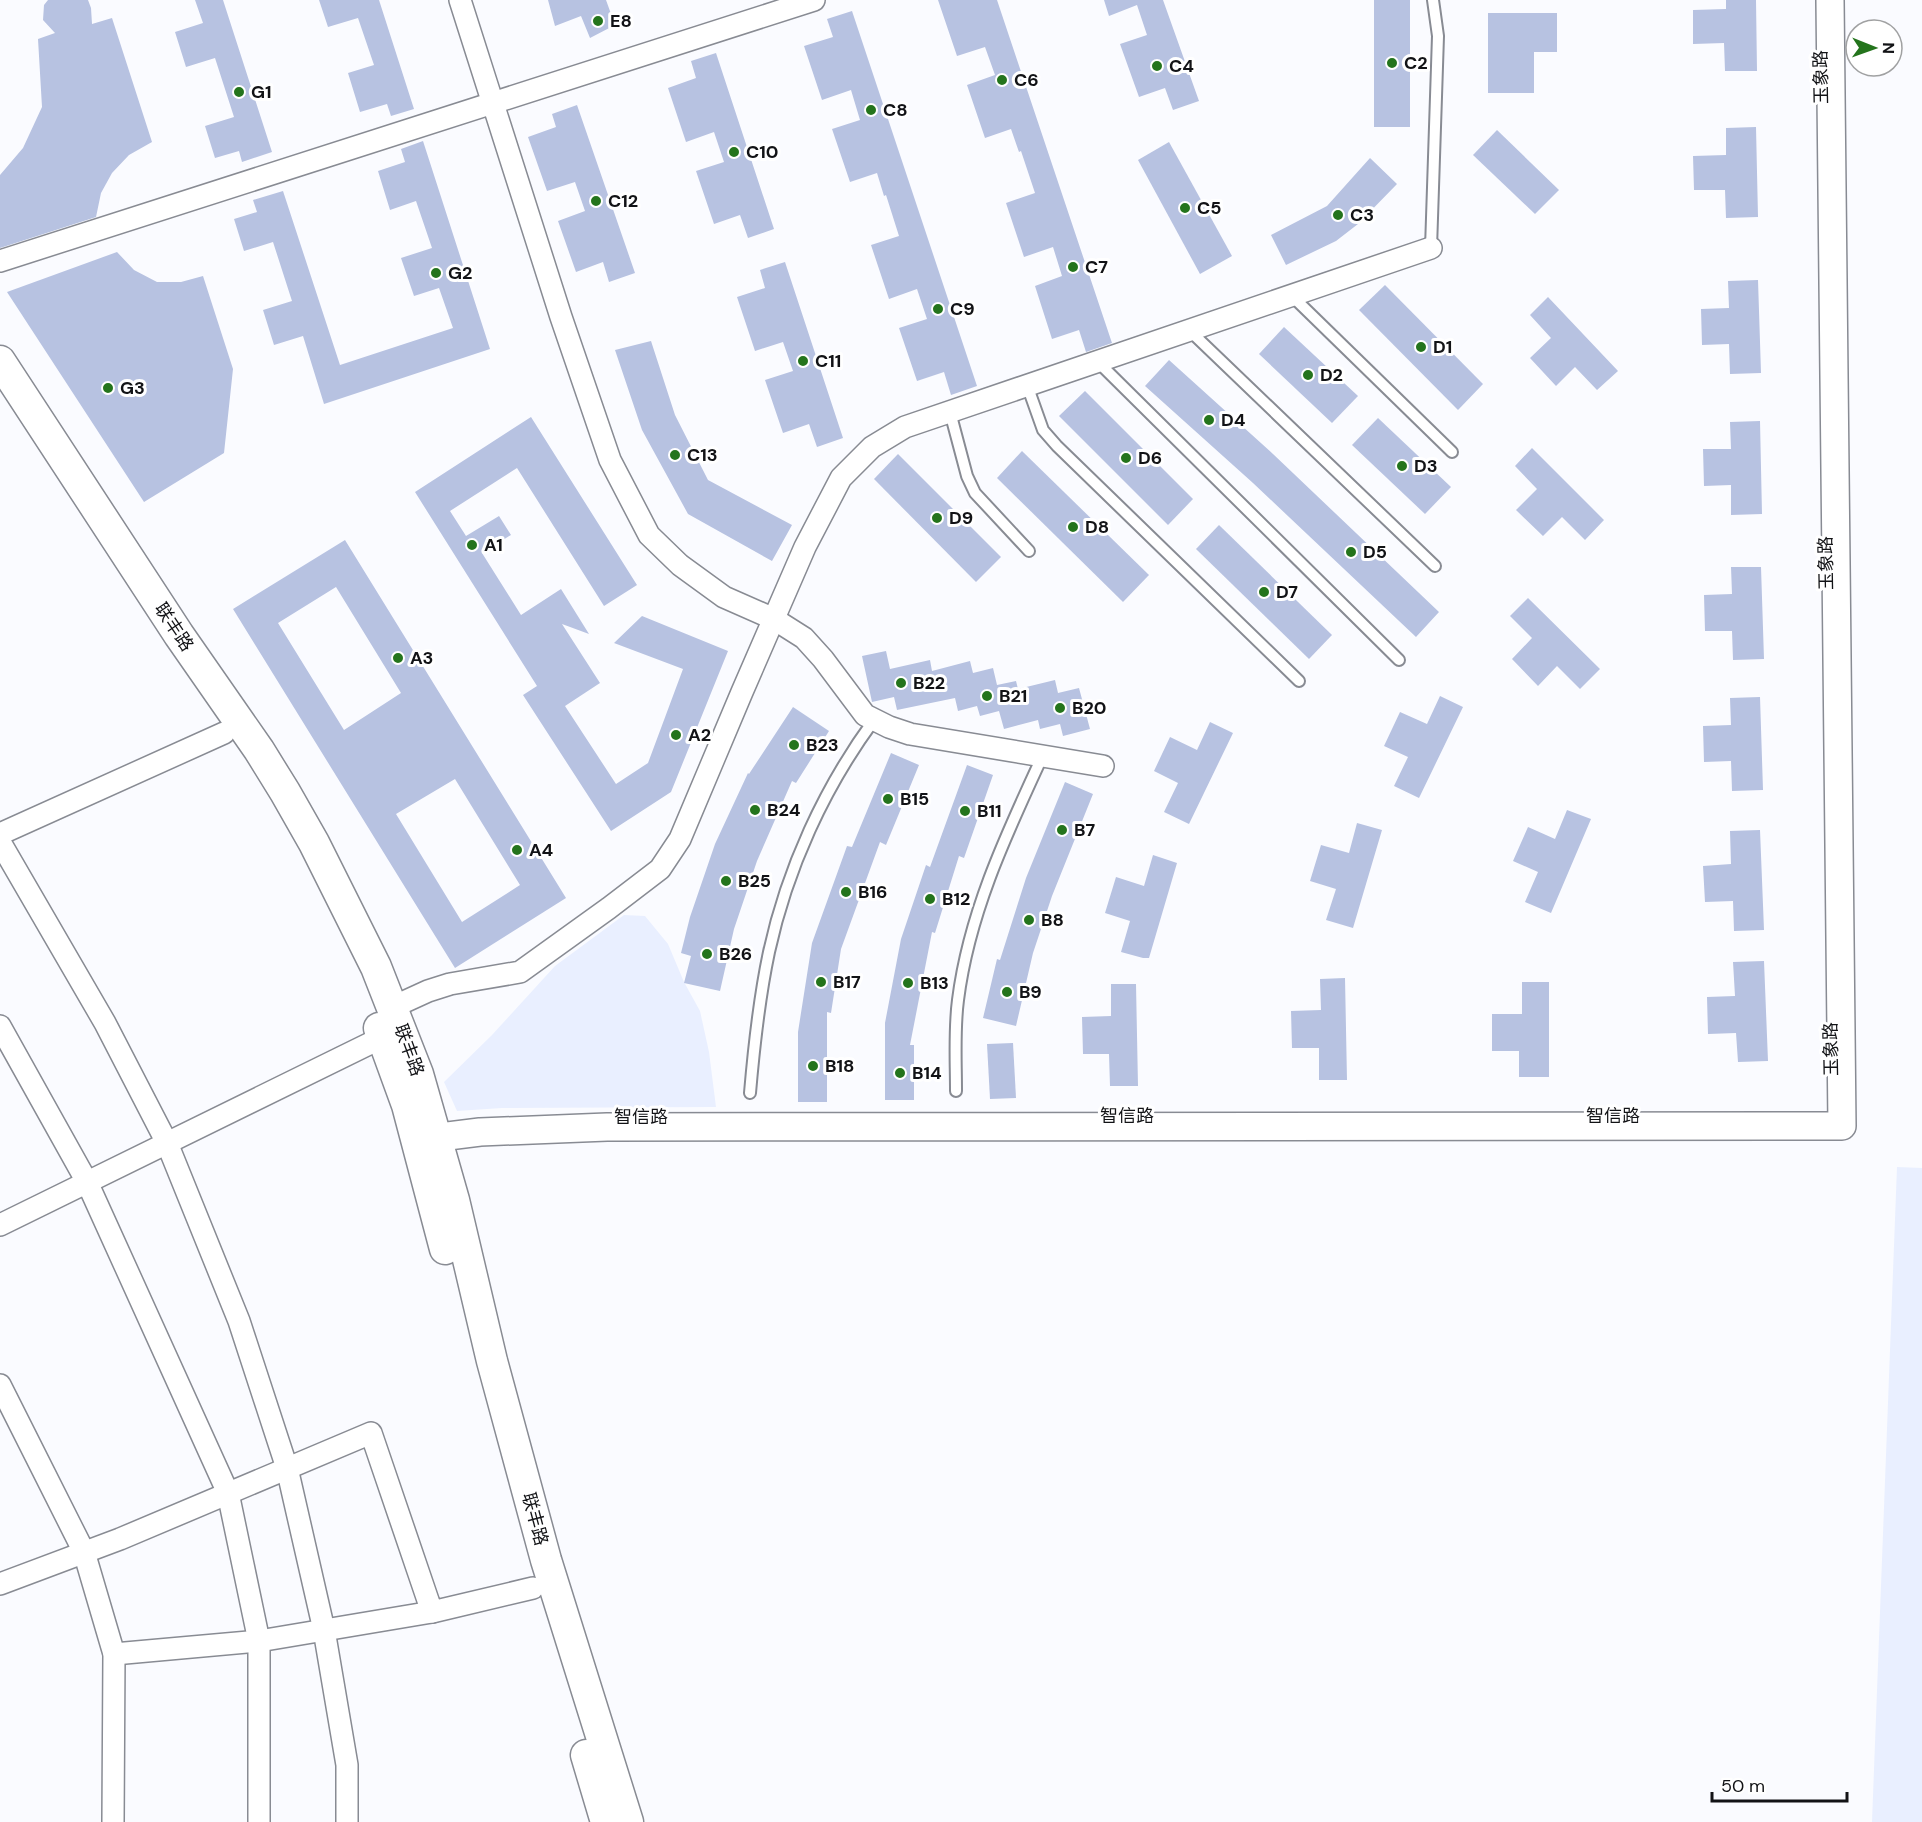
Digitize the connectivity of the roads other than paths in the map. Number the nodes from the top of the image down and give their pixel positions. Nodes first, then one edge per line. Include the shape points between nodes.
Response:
1 (460, 0) edge
2 (814, 0) edge
3 (1433, 0) edge
4 (1820, 0) edge
5 (1830, 0) edge
6 (493, 102) junction
7 (1431, 248) joint
8 (0, 261) edge
9 (1291, 296) junction
10 (1189, 330) junction
11 (0, 361) edge
12 (1097, 361) junction
13 (1027, 385) junction
14 (0, 393) edge
15 (950, 412) junction
16 (1452, 452) dead end
17 (1029, 551) dead end
18 (1435, 566) dead end
19 (774, 619) junction
20 (1399, 660) dead end
21 (1299, 681) dead end
22 (874, 720) junction
23 (224, 733) junction
24 (1043, 756) junction
25 (1103, 766) dead end
26 (0, 834) edge
27 (0, 842) edge
28 (393, 1007) junction
29 (0, 1026) edge
30 (383, 1036) junction
31 (956, 1091) dead end
32 (750, 1093) dead end
33 (1837, 1121) junction
34 (425, 1133) junction
35 (167, 1143) junction
36 (87, 1182) junction
37 (0, 1225) edge
38 (0, 1385) edge
39 (287, 1468) junction
40 (228, 1493) junction
41 (84, 1552) junction
42 (0, 1584) edge
43 (533, 1588) junction
44 (432, 1612) junction
45 (324, 1630) junction
46 (259, 1641) junction
47 (114, 1654) junction
48 (113, 1822) edge
49 (259, 1822) edge
50 (347, 1822) edge
51 (606, 1822) edge
52 (628, 1822) edge

1 - 6 street
2 - 6 street
3 - 7 lane via 1438,36
4 - 33 street, 玉象路
5 - 33 street, 玉象路
6 - 8 street
6 - 19 street via 610,460 649,535 680,565 724,597
7 - 9 street
9 - 10 street
9 - 16 lane
10 - 12 street
10 - 18 lane
11 - 28 main road, 联丰路 via 285,792 357,926
12 - 13 street
12 - 20 lane
13 - 15 street
13 - 21 lane via 1043,430 1057,446
14 - 23 main road, 联丰路
15 - 17 lane via 975,493
15 - 19 street via 905,427 873,447 841,478
19 - 22 street via 804,639 865,715
19 - 28 street via 680,839 660,869 520,972 450,984
22 - 24 street via 910,734
22 - 32 lane via 850,752 818,811 789,883 769,951
23 - 26 street
23 - 30 main road, 联丰路 via 279,819 321,896
24 - 25 street
24 - 31 lane via 995,860 971,930 958,1001
27 - 35 street via 105,1023
28 - 34 main road, 联丰路 via 418,1074
29 - 36 street
30 - 34 main road, 联丰路
30 - 35 street
33 - 34 street, 智信路 via 607,1127
34 - 43 main road, 联丰路
34 - 52 main road, 联丰路 via 454,1200 492,1361 546,1560
35 - 36 street
35 - 39 street via 239,1321
36 - 37 street
36 - 40 street
38 - 41 street
39 - 40 street
39 - 44 street via 371,1433
39 - 45 street
40 - 41 street
40 - 46 street
41 - 42 street
41 - 47 street
43 - 44 street
43 - 51 main road, 联丰路
44 - 45 street
45 - 46 street
45 - 50 street via 347,1765
46 - 47 street
46 - 49 street
47 - 48 street

